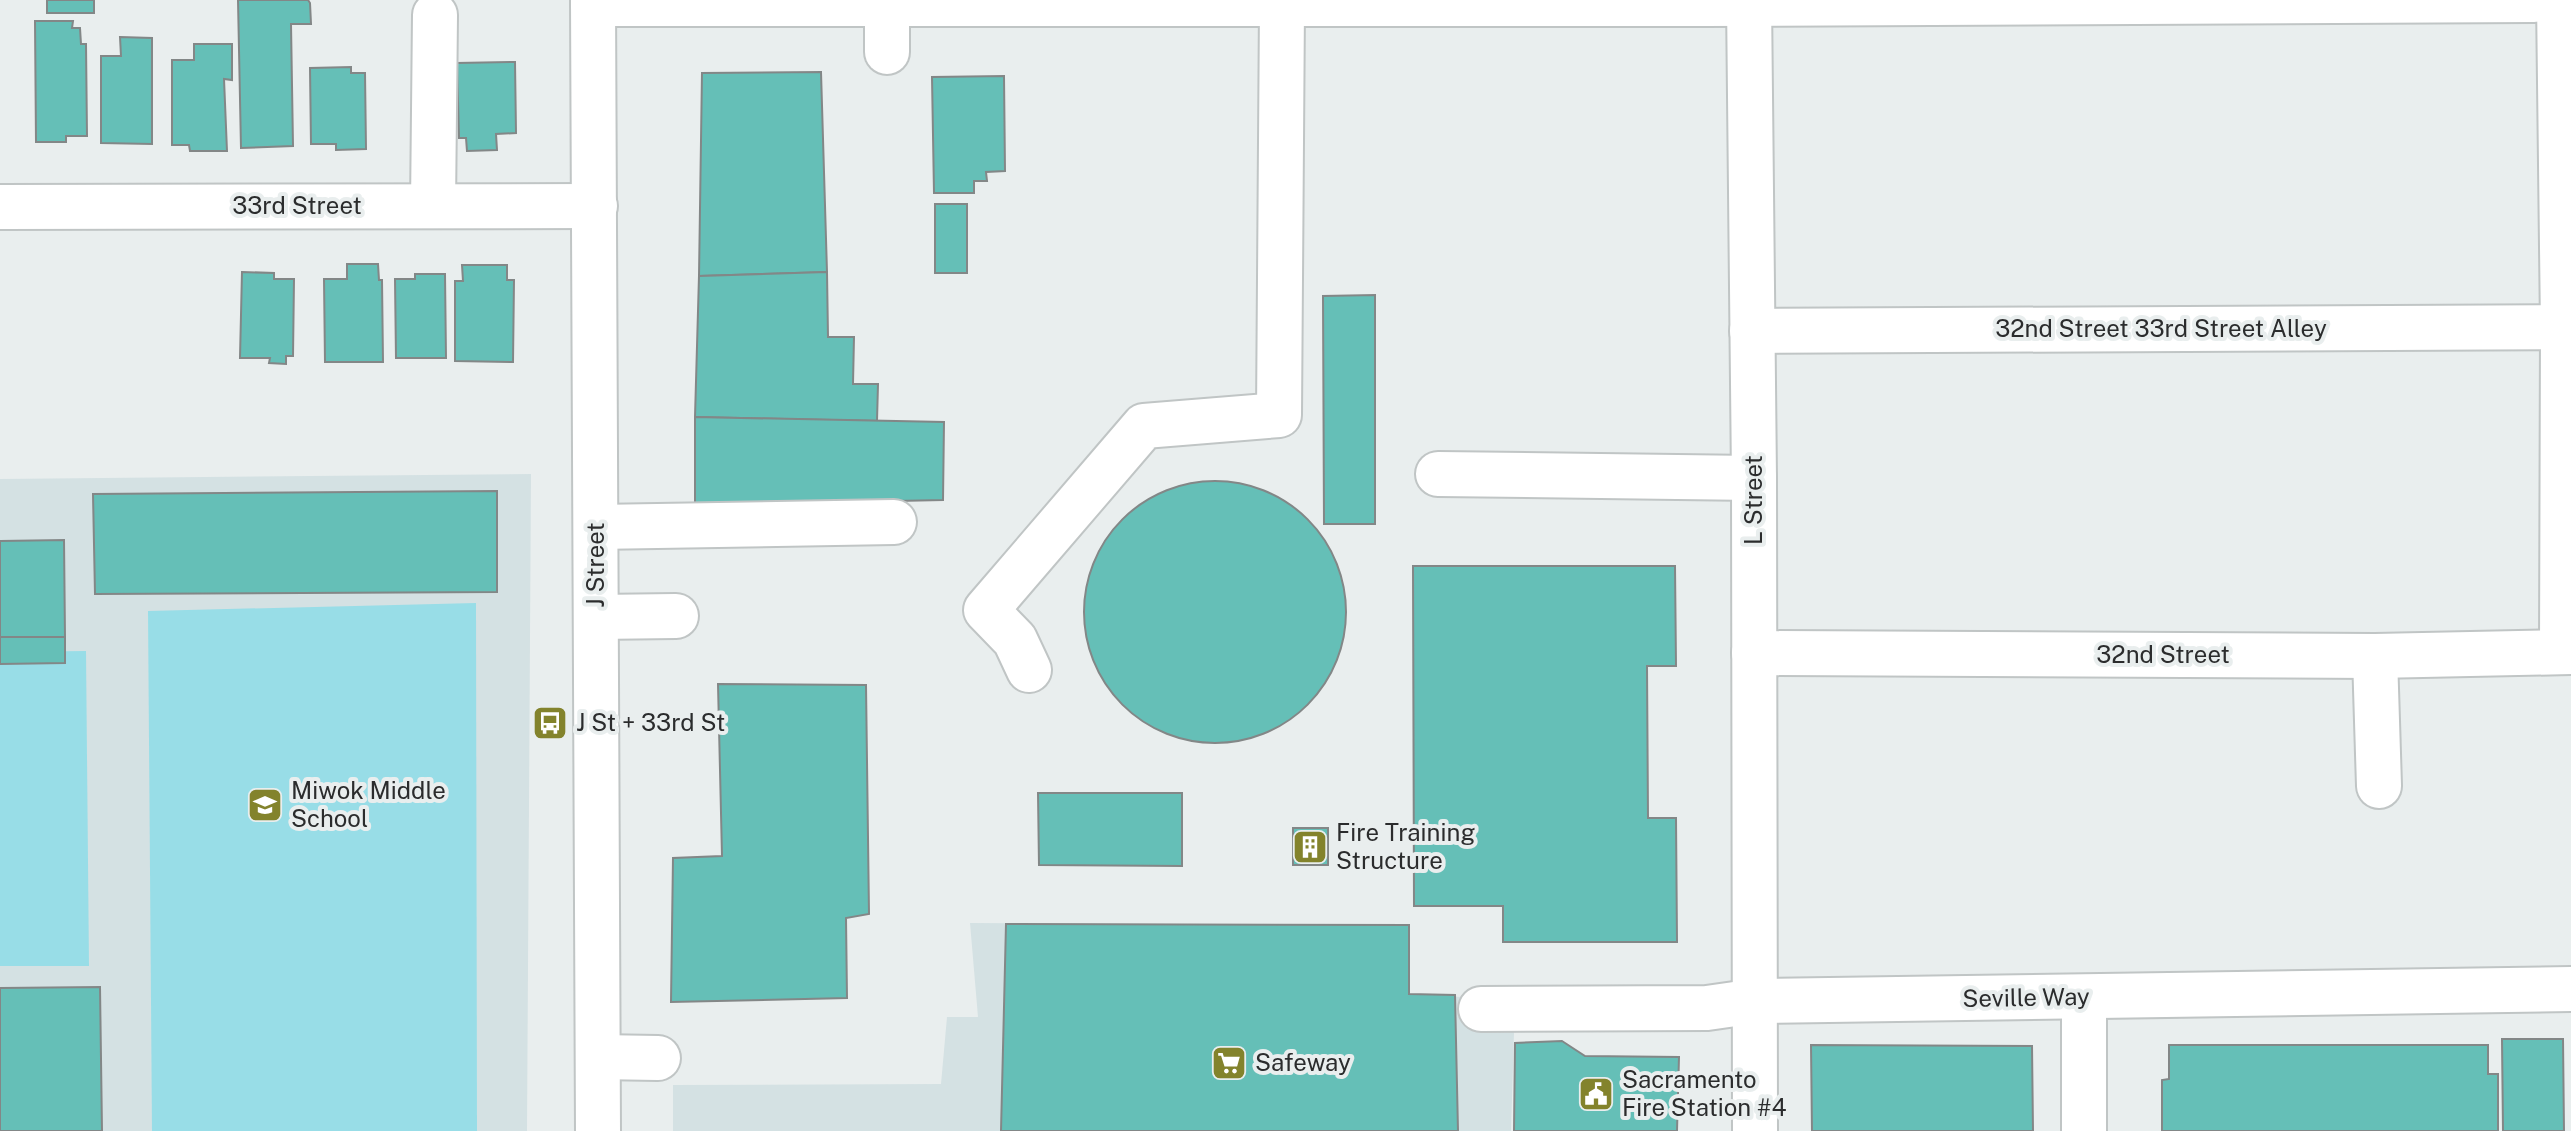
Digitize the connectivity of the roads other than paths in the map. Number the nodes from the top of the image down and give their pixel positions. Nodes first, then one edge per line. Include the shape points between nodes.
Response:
1 (2534, 0) edge
2 (2559, 0) edge
3 (593, 2) edge
4 (1749, 2) edge
5 (887, 5) junction
6 (1282, 5) junction
7 (435, 15) dead end
8 (887, 52) dead end
9 (433, 206) junction
10 (595, 206) junction
11 (0, 207) edge
12 (2567, 328) edge
13 (1752, 331) junction
14 (1438, 474) dead end
15 (1754, 478) junction
16 (894, 522) dead end
17 (596, 527) junction
18 (676, 616) dead end
19 (596, 617) junction
20 (2567, 652) edge
21 (1754, 653) junction
22 (2375, 656) junction
23 (1029, 670) dead end
24 (2379, 786) dead end
25 (2571, 989) edge
26 (2084, 997) junction
27 (1756, 1001) junction
28 (1481, 1009) dead end
29 (598, 1057) junction
30 (658, 1058) dead end
31 (598, 1131) edge
32 (1755, 1131) edge
33 (2084, 1131) edge

1 - 4 street
2 - 12 street
3 - 5 street
3 - 10 street, J Street
4 - 6 street
4 - 13 street, L Street
5 - 6 street
5 - 8 street
6 - 23 street via 1279,415 1144,426 986,610 1015,640
7 - 9 street
9 - 10 street, 33rd Street
9 - 11 street, 33rd Street
10 - 17 street, J Street
12 - 13 street, 32nd Street 33rd Street Alley
12 - 20 street
13 - 15 street, L Street
14 - 15 street
15 - 21 street, L Street
16 - 17 street
17 - 19 street, J Street
18 - 19 street
19 - 29 street, J Street
20 - 22 street, 32nd Street
21 - 22 street, 32nd Street
21 - 27 street, L Street
22 - 24 street
25 - 26 street, Seville Way
26 - 27 street, Seville Way
26 - 33 street
27 - 28 street, Seville Way via 1707,1008
27 - 32 street, L Street
29 - 30 street
29 - 31 street, J Street

